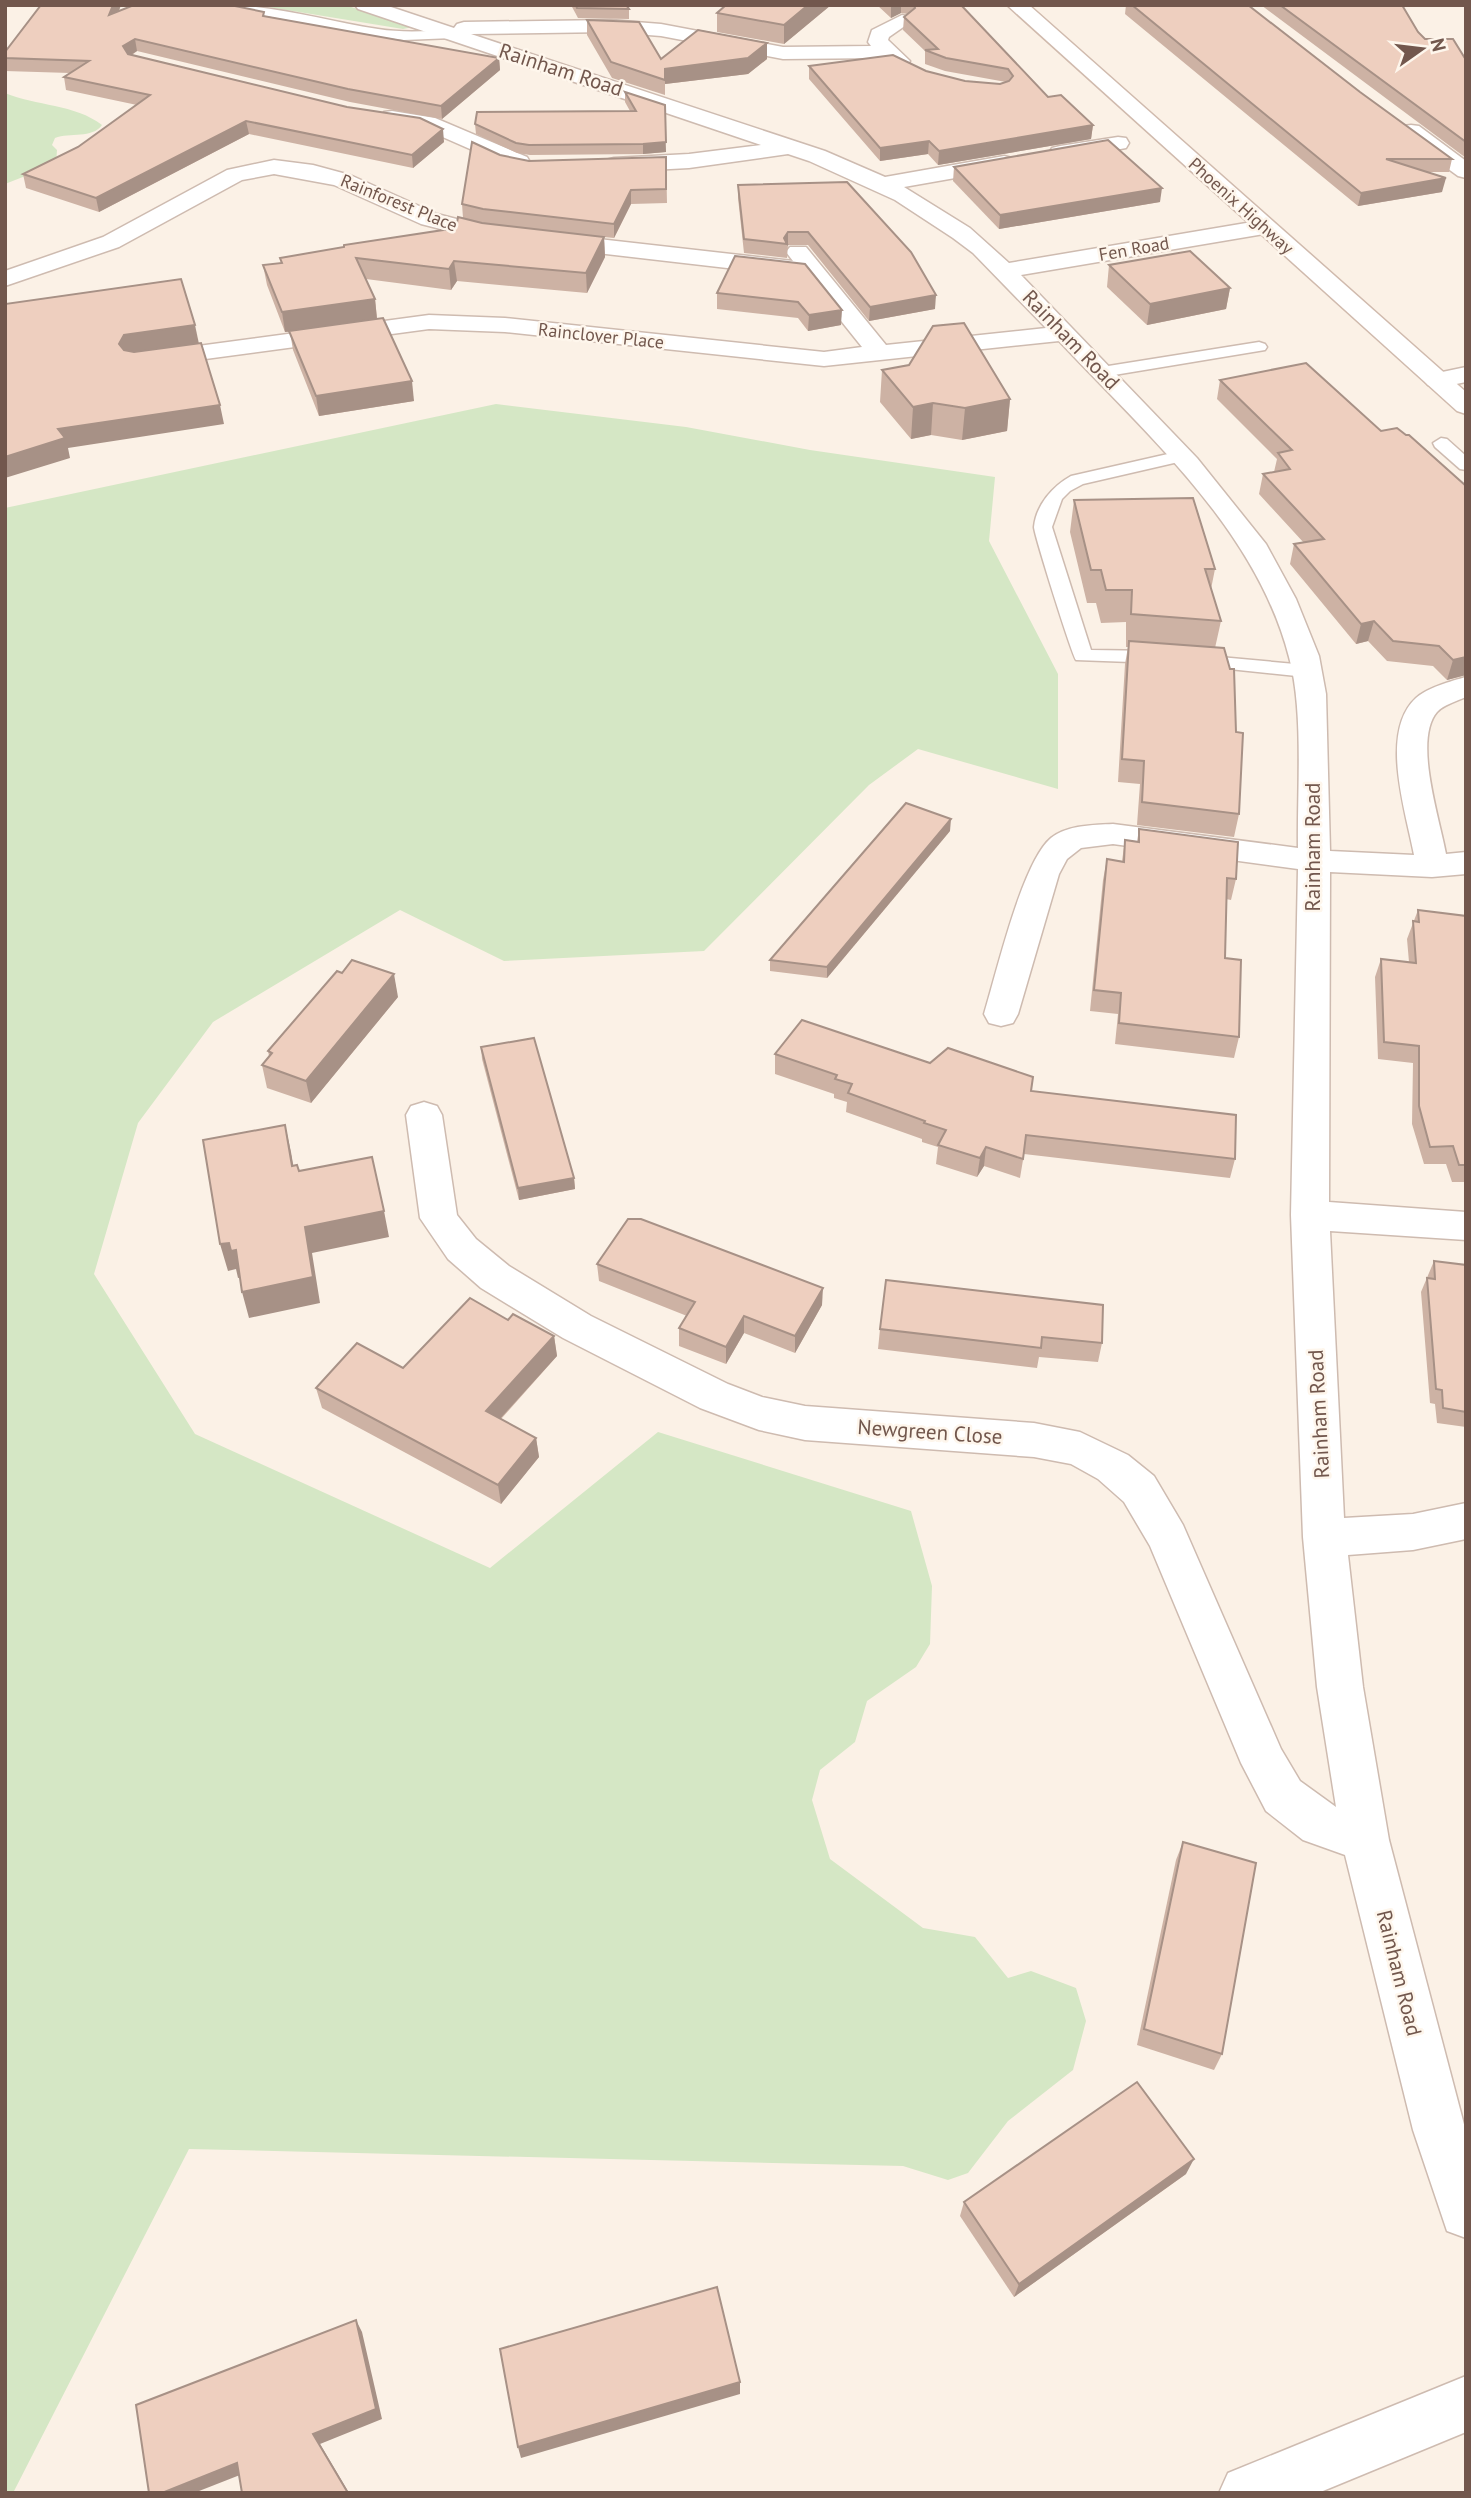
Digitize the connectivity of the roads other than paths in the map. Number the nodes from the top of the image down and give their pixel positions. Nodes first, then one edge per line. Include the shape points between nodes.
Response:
1 (229, 5) edge
2 (365, 5) edge
3 (1017, 5) edge
4 (902, 21) dead end
5 (445, 32) junction
6 (887, 52) junction
7 (919, 73) edge
8 (369, 114) edge
9 (1399, 123) edge
10 (1118, 143) dead end
11 (793, 147) junction
12 (541, 165) edge
13 (591, 165) edge
14 (1466, 171) edge
15 (885, 184) junction
16 (1264, 227) junction
17 (791, 243) edge
18 (815, 271) junction
19 (1004, 271) junction
20 (5, 279) edge
21 (1065, 333) junction
22 (1259, 347) dead end
23 (880, 354) junction
24 (138, 362) edge
25 (1102, 372) junction
26 (1466, 374) edge
27 (1437, 380) junction
28 (1466, 406) edge
29 (1441, 443) dead end
30 (1181, 456) junction
31 (1466, 465) edge
32 (1306, 671) junction
33 (1466, 686) edge
34 (1314, 861) junction
35 (1466, 863) edge
36 (1432, 866) junction
37 (1001, 1014) dead end
38 (424, 1115) dead end
39 (1310, 1215) junction
40 (1466, 1226) edge
41 (1466, 1521) edge
42 (1324, 1537) junction
43 (1365, 1840) junction
44 (1466, 2212) edge
45 (1466, 2404) edge
46 (1248, 2493) edge

1 - 5 lane via 378,33
2 - 5 street, Rainham Road
3 - 16 street, Phoenix Highway
4 - 6 street via 878,34 878,42
5 - 6 street via 610,26 661,30 783,53
5 - 11 street, Rainham Road
6 - 7 street
8 - 12 street via 426,124 510,161
9 - 14 street
10 - 15 street
11 - 13 street via 689,161
11 - 15 street, Rainham Road
15 - 19 street, Rainham Road via 949,222
16 - 19 street, Fen Road
16 - 27 street, Phoenix Highway
17 - 18 street
18 - 20 street, Rainforest Place via 471,231 429,219 342,180 274,167 235,175 111,242
18 - 23 street
19 - 21 street, Rainham Road
21 - 23 street, Rainclover Place
21 - 25 street, Rainham Road
22 - 25 lane
23 - 24 street, Rainclover Place via 796,358 429,322
25 - 30 street, Rainham Road
26 - 27 street
27 - 28 street, Phoenix Highway
29 - 31 lane
30 - 32 street, Rainham Road via 1256,550 1282,599
30 - 32 lane via 1098,473 1064,487 1054,498 1043,527 1083,656 1144,655
32 - 34 street, Rainham Road via 1311,694
33 - 36 street via 1427,704 1410,745
34 - 36 street
34 - 37 street via 1136,836 1086,835 1062,843 1043,874
34 - 39 street, Rainham Road
35 - 36 street
38 - 43 street, Newgreen Close via 439,1218 462,1249 495,1278 577,1327 714,1396 759,1413 805,1423 1034,1440 1080,1448 1113,1467 1139,1489 1168,1538 1264,1763 1283,1796 1320,1824
39 - 40 street
39 - 42 street, Rainham Road
41 - 42 street via 1425,1532
42 - 43 street, Rainham Road via 1340,1687
43 - 44 street, Rainham Road via 1439,2130
45 - 46 street

